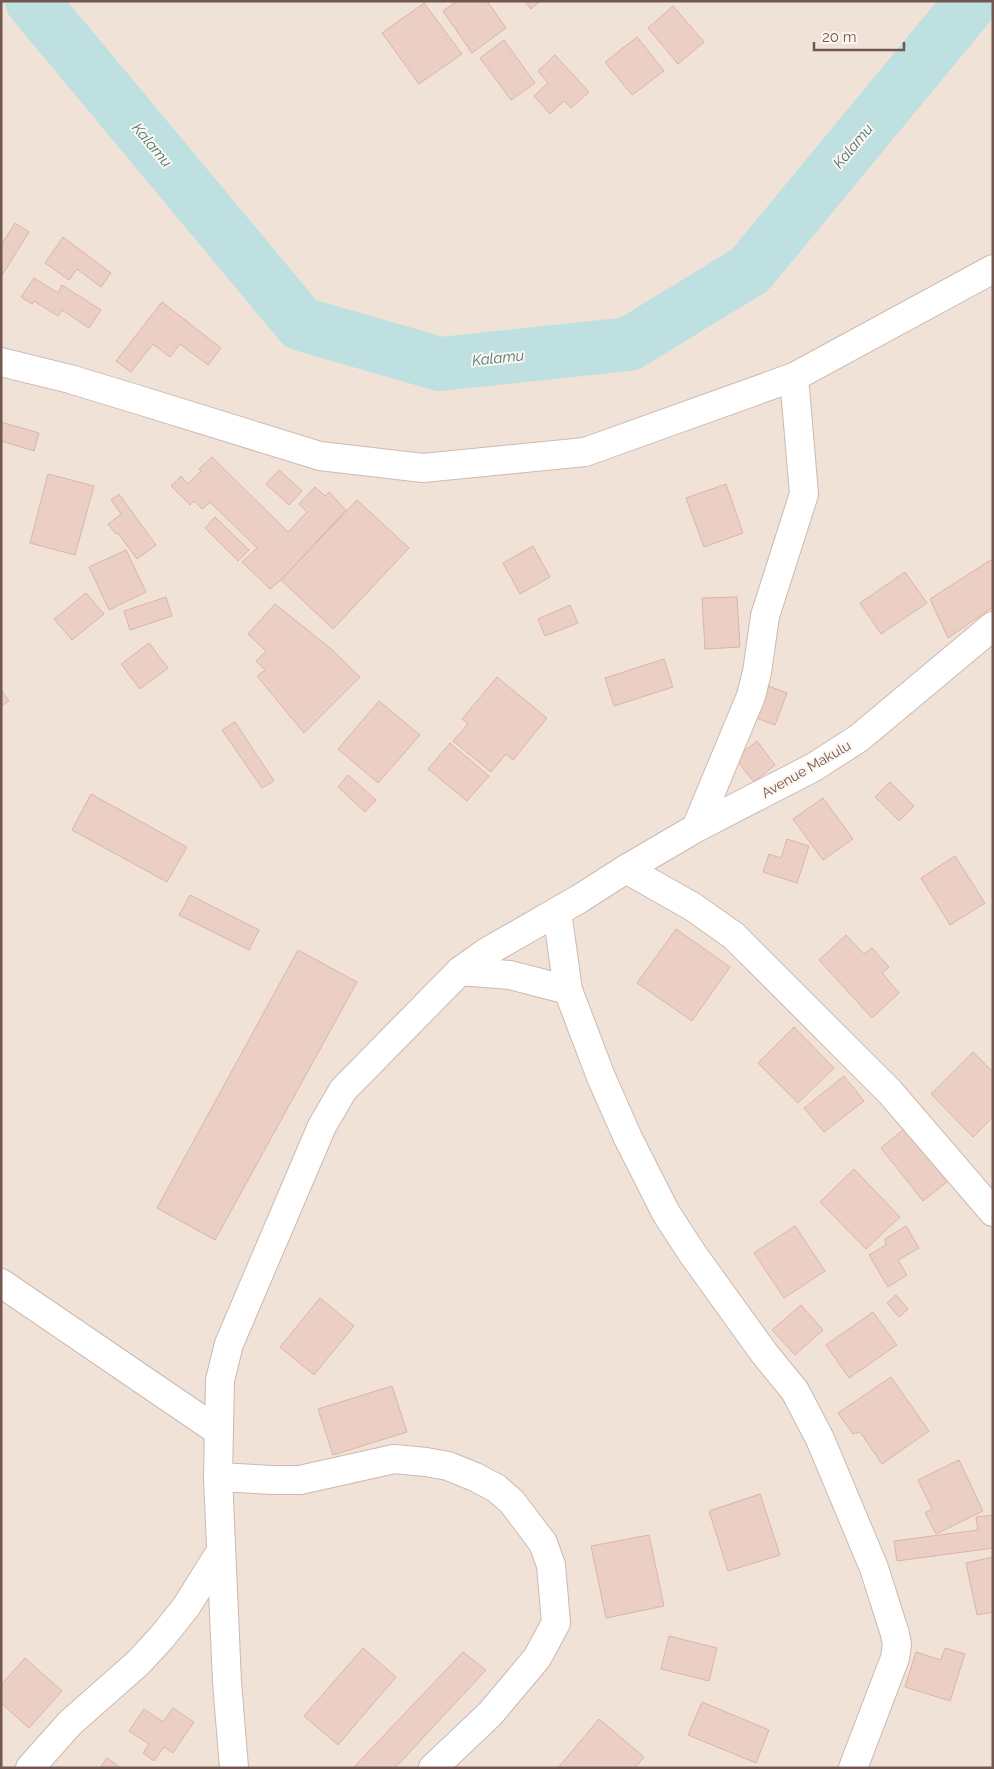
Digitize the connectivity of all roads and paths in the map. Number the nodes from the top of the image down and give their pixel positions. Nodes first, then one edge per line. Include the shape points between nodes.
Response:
1 (993, 269) edge
2 (1, 362) edge
3 (794, 377) junction
4 (993, 626) edge
5 (696, 828) junction
6 (626, 869) junction
7 (557, 912) junction
8 (460, 971) junction
9 (568, 990) junction
10 (993, 1212) edge
11 (1, 1282) edge
12 (218, 1431) junction
13 (218, 1477) junction
14 (221, 1551) junction
15 (30, 1768) edge
16 (234, 1768) edge
17 (432, 1768) edge
18 (853, 1768) edge

1 - 3 street
2 - 3 street via 88,384 320,456 423,468 585,452
3 - 5 street via 804,494 765,616 750,696
4 - 5 street, Avenue Makulu via 859,738 814,767
5 - 6 street, Avenue Makulu
6 - 7 street, Avenue Makulu
6 - 10 street via 693,907 734,936 890,1092
7 - 8 street, Avenue Makulu
7 - 9 street
8 - 9 street via 510,975
8 - 12 street, Avenue Makulu via 343,1090 322,1126 229,1344 220,1380
9 - 18 street via 601,1077 666,1213 764,1353 795,1391 824,1447 874,1568 897,1646
11 - 12 street
12 - 13 street, Avenue Makulu
13 - 14 street, Avenue Makulu
13 - 17 street via 300,1480 394,1459 448,1466 496,1488 512,1502 543,1544 551,1565 556,1624 537,1658 490,1714
14 - 15 street via 186,1607 162,1637 138,1663 70,1723
14 - 16 street, Avenue Makulu

